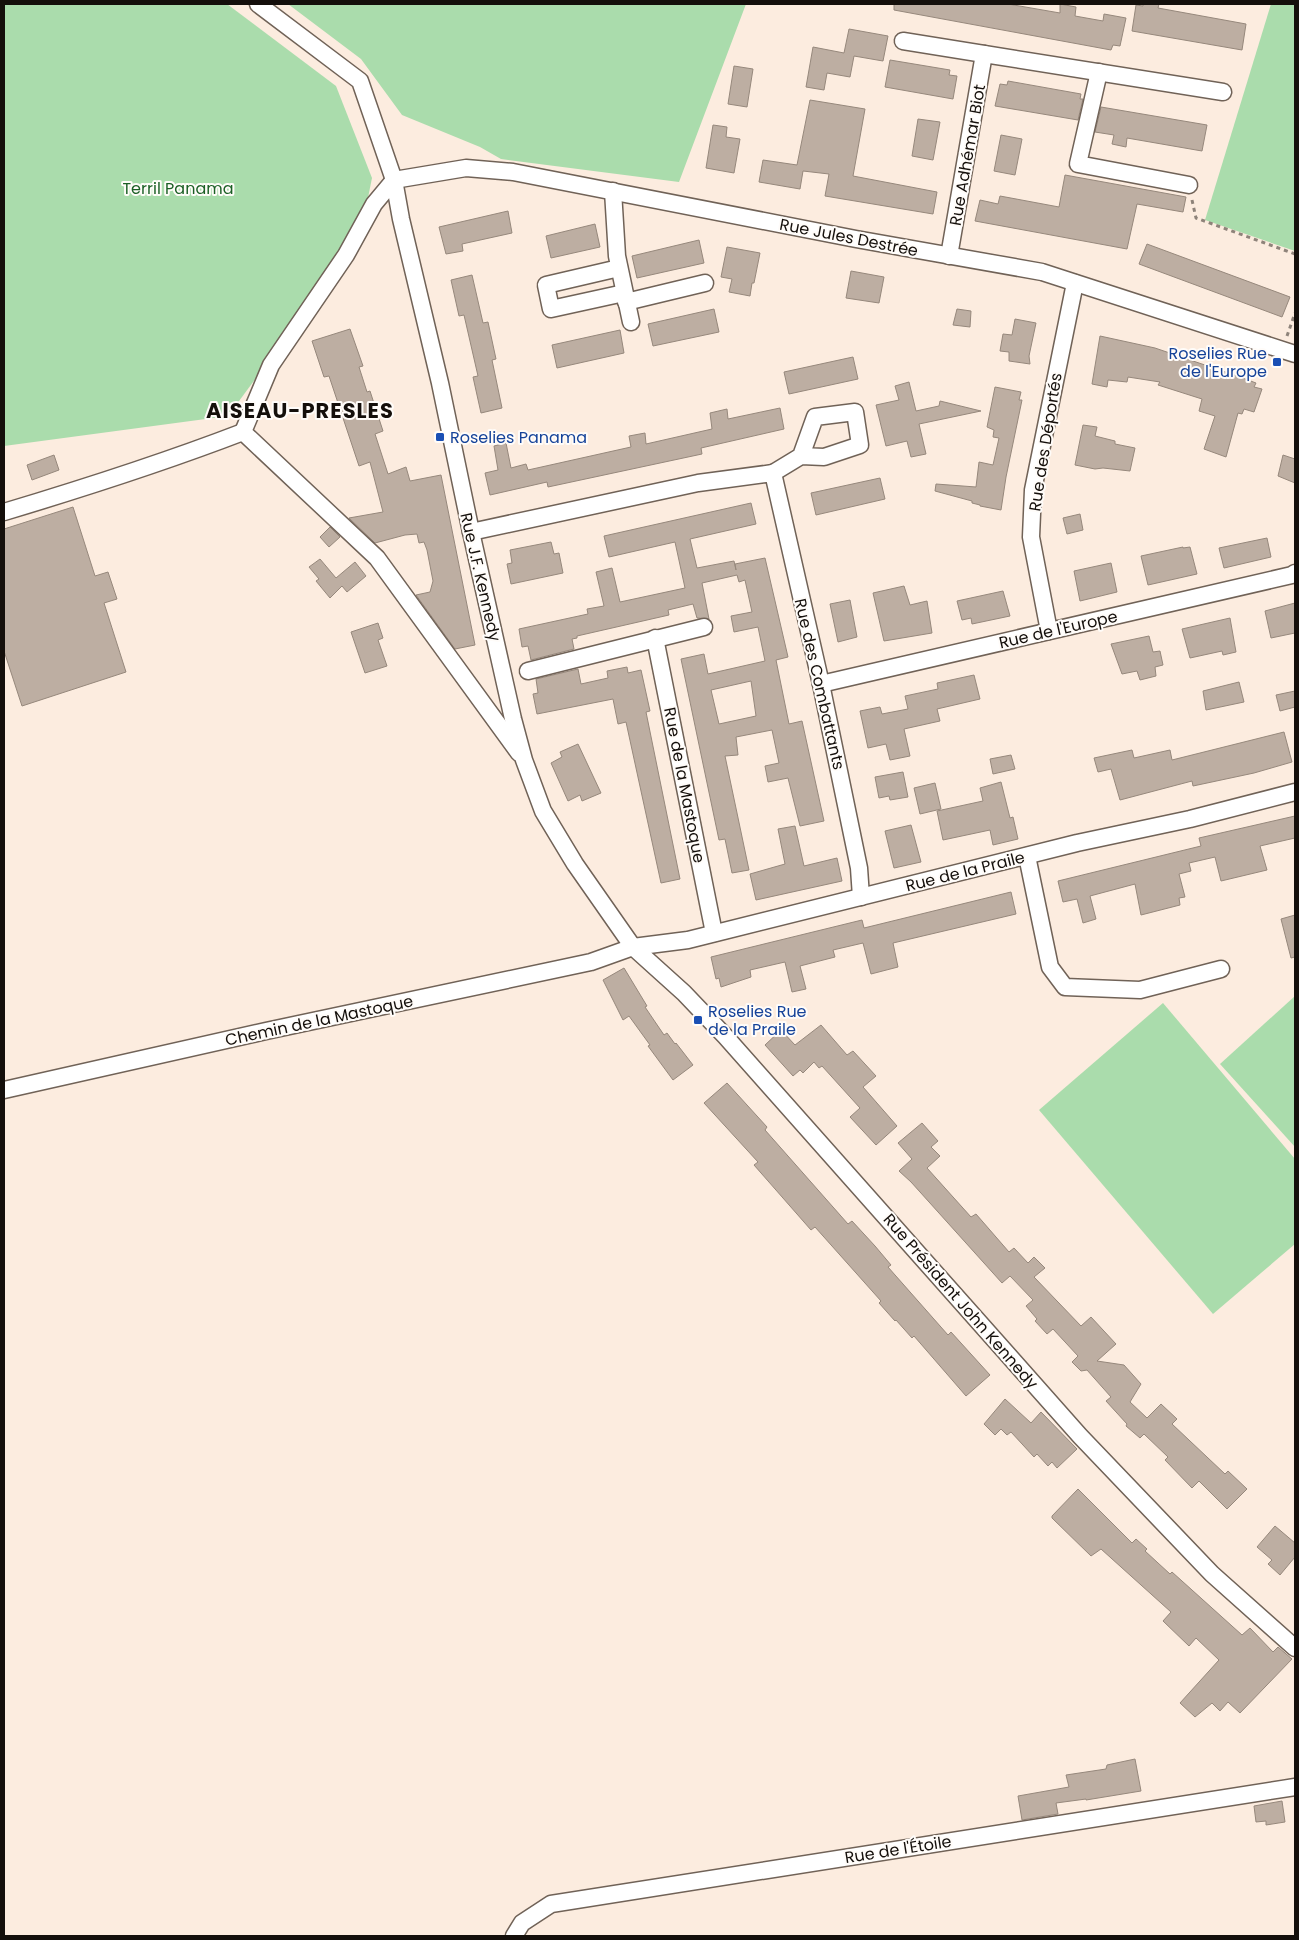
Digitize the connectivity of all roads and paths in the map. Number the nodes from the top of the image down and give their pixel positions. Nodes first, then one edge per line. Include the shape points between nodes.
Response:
1 (258, 4) edge
2 (903, 41) dead end
3 (984, 54) junction
4 (1100, 72) junction
5 (1223, 92) dead end
6 (394, 180) junction
7 (1189, 184) joint
8 (612, 191) junction
9 (1295, 254) edge
10 (950, 256) junction
11 (619, 268) junction
12 (1075, 282) junction
13 (705, 283) dead end
14 (625, 297) junction
15 (1295, 313) edge
16 (631, 322) dead end
17 (1289, 352) edge
18 (243, 432) junction
19 (801, 456) dead end
20 (773, 473) junction
21 (4, 512) edge
22 (471, 532) junction
23 (1295, 572) edge
24 (704, 627) dead end
25 (1049, 631) junction
26 (655, 638) junction
27 (528, 671) dead end
28 (821, 684) junction
29 (524, 760) junction
30 (1295, 792) edge
31 (1026, 856) junction
32 (861, 896) junction
33 (714, 933) junction
34 (633, 947) junction
35 (1221, 969) dead end
36 (4, 1090) edge
37 (1295, 1648) edge
38 (1295, 1787) edge
39 (514, 1936) edge

1 - 6 street, Rue J.F. Kennedy via 360,81
2 - 3 street
3 - 4 street
3 - 10 street, Rue Adhémar Biot
4 - 5 street
4 - 7 street via 1078,164
6 - 8 street, Rue Jules Destrée via 466,168 513,172
6 - 18 street via 374,204 346,255 271,365
6 - 22 street, Rue J.F. Kennedy
7 - 9 path via 1196,218
8 - 10 street, Rue Jules Destrée
8 - 11 street
10 - 12 street, Rue Jules Destrée via 1042,272
11 - 14 street
11 - 14 street via 546,285 551,309
12 - 17 street, Rue Jules Destrée
12 - 25 street, Rue des Déportés via 1033,490 1031,537
13 - 14 street
14 - 16 street
15 - 17 path
18 - 21 street
18 - 29 street via 377,558
19 - 20 street
20 - 22 street via 698,483
20 - 28 street, Rue des Combattants
22 - 29 street, Rue J.F. Kennedy
23 - 25 street, Rue de l'Europe
24 - 26 street
25 - 28 street, Rue de l'Europe
26 - 27 street
26 - 33 street, Rue de la Mastoque
28 - 32 street, Rue des Combattants via 859,868
29 - 34 street, Rue J.F. Kennedy via 543,811 575,864
30 - 31 street, Rue de la Praile
31 - 32 street, Rue de la Praile
31 - 35 street via 1050,967 1065,987 1140,990
32 - 33 street, Rue de la Praile
33 - 34 street, Rue de la Praile
34 - 36 street, Chemin de la Mastoque via 590,962
34 - 37 street, Rue Président John Kennedy via 725,1036 1080,1436 1212,1574
38 - 39 street, Rue de l'Étoile via 551,1904 522,1923

